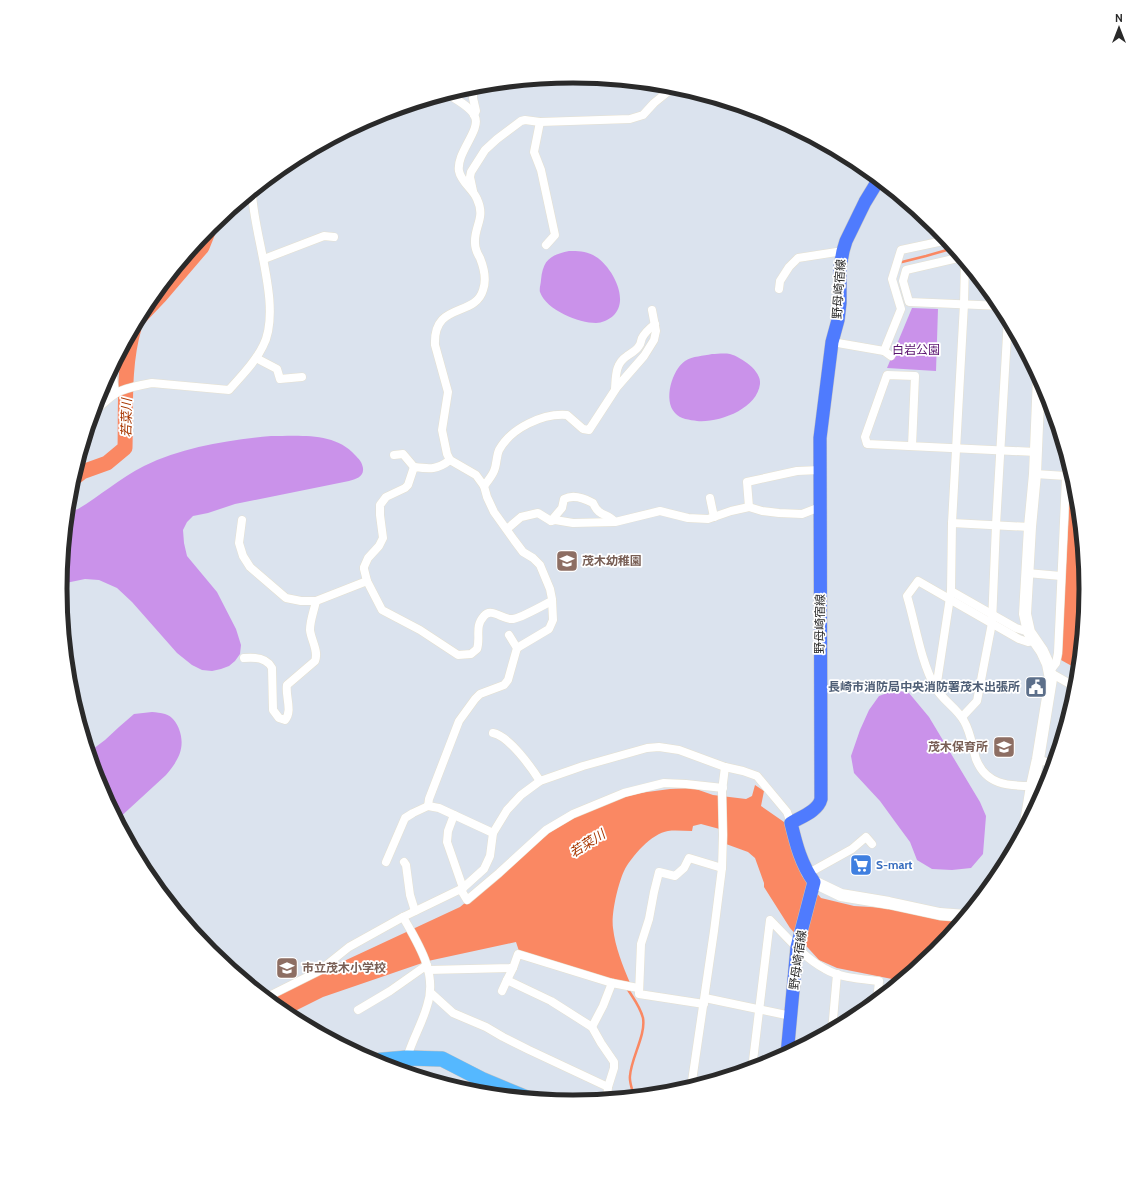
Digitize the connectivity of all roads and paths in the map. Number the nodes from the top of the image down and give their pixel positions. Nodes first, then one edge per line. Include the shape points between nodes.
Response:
1 (667, 92) edge
2 (473, 93) edge
3 (453, 98) edge
4 (474, 115) junction
5 (540, 122) junction
6 (876, 184) edge
7 (473, 192) junction
8 (253, 198) edge
9 (334, 237) dead end
10 (941, 241) edge
11 (546, 245) dead end
12 (842, 251) junction
13 (956, 258) edge
14 (264, 259) junction
15 (965, 269) edge
16 (779, 289) dead end
17 (964, 304) junction
18 (993, 306) edge
19 (652, 310) dead end
20 (655, 324) junction
21 (1007, 328) edge
22 (832, 342) junction
23 (256, 358) junction
24 (114, 377) edge
25 (302, 377) dead end
26 (615, 390) junction
27 (1038, 390) edge
28 (117, 393) junction
29 (103, 405) edge
30 (912, 446) junction
31 (956, 449) junction
32 (1000, 450) junction
33 (1036, 452) junction
34 (394, 455) dead end
35 (450, 460) junction
36 (414, 467) junction
37 (820, 470) junction
38 (1066, 473) edge
39 (1035, 474) junction
40 (1066, 476) junction
41 (484, 486) junction
42 (710, 498) dead end
43 (749, 507) junction
44 (820, 507) junction
45 (714, 517) junction
46 (242, 520) dead end
47 (551, 521) junction
48 (615, 522) junction
49 (952, 523) junction
50 (996, 525) junction
51 (1030, 527) junction
52 (506, 529) junction
53 (1027, 574) junction
54 (1061, 576) junction
55 (367, 581) junction
56 (950, 595) junction
57 (316, 601) junction
58 (552, 601) junction
59 (992, 619) junction
60 (509, 635) dead end
61 (1032, 637) junction
62 (517, 648) junction
63 (244, 658) dead end
64 (1049, 672) junction
65 (1071, 684) edge
66 (936, 689) junction
67 (962, 717) junction
68 (493, 733) dead end
69 (1038, 759) junction
70 (1049, 763) edge
71 (725, 767) junction
72 (540, 781) junction
73 (1032, 786) junction
74 (722, 789) junction
75 (428, 806) junction
76 (454, 815) junction
77 (1027, 815) edge
78 (791, 823) junction
79 (493, 833) junction
80 (872, 844) dead end
81 (386, 862) dead end
82 (404, 862) dead end
83 (722, 868) junction
84 (811, 878) junction
85 (462, 889) junction
86 (415, 912) junction
87 (960, 916) edge
88 (403, 917) junction
89 (798, 942) junction
90 (427, 966) junction
91 (513, 968) junction
92 (837, 974) junction
93 (507, 980) junction
94 (615, 984) junction
95 (635, 987) junction
96 (502, 991) dead end
97 (431, 993) junction
98 (878, 994) edge
99 (271, 995) edge
100 (704, 1001) junction
101 (358, 1010) dead end
102 (760, 1010) junction
103 (791, 1016) junction
104 (833, 1025) edge
105 (592, 1027) junction
106 (788, 1048) edge
107 (406, 1058) junction
108 (387, 1060) edge
109 (753, 1062) edge
110 (692, 1082) edge
111 (608, 1087) junction
112 (513, 1093) edge
113 (607, 1095) edge

1 - 5 street via 643,116 630,120
2 - 4 street via 476,111
3 - 4 street
4 - 7 street via 475,128 461,155 459,169 466,185
5 - 7 street via 521,121 485,150 471,172
5 - 11 street via 534,152 541,170 555,235
6 - 12 main road, 野母崎宿線
7 - 35 street via 480,212 475,243 484,271 484,289 476,301 446,315 437,328 435,338 447,387 448,397 442,430
8 - 14 street
9 - 14 street via 324,236
10 - 22 street via 902,250 892,279 900,310 887,354
12 - 16 street via 798,258 780,281
12 - 22 main road, 野母崎宿線 via 840,303
13 - 17 street via 906,270 903,281 909,302
14 - 23 street via 270,306 264,346
15 - 17 street
17 - 18 street
17 - 31 street
19 - 20 street
20 - 26 street via 654,340
20 - 26 street via 642,338 640,346 621,361
21 - 32 street
22 - 37 main road, 野母崎宿線 via 820,438
23 - 25 street via 277,369 280,380
23 - 28 street via 229,390 152,383
24 - 28 street
26 - 41 street via 589,430 583,429 567,414 556,414 532,422 514,433 500,448 494,472
27 - 33 street
28 - 29 street
30 - 30 street via 915,376 887,375 865,437 867,444
30 - 31 street
31 - 32 street
31 - 49 street
32 - 33 street
32 - 50 street
33 - 39 street
34 - 36 street via 403,454
35 - 36 street via 433,469
35 - 41 street via 476,475
36 - 55 street via 408,485 386,497 380,505 383,538 364,567
37 - 43 street via 797,471 747,482
37 - 44 main road, 野母崎宿線
38 - 40 street
39 - 40 street
39 - 51 street
40 - 54 street
41 - 52 street via 494,512
42 - 45 street
43 - 44 street via 778,514 802,514
43 - 45 street
44 - 78 main road, 野母崎宿線 via 821,799 815,809
45 - 48 street via 688,518 660,511
46 - 57 street via 239,546 250,567 286,598
47 - 48 street
47 - 48 street via 562,508 564,499 581,497 593,503 602,515
47 - 52 street via 538,513 521,518
49 - 50 street
49 - 56 street
50 - 51 street
50 - 59 street
51 - 53 street
52 - 58 street via 523,552 540,565
53 - 54 street
53 - 61 street via 1025,614
54 - 64 street via 1058,653 1056,663
55 - 57 street
55 - 58 street via 382,610 458,654 471,654 477,649 478,627 487,613 492,612 505,619 518,618
56 - 59 street
56 - 66 street
56 - 66 street via 918,581 907,596 927,672
57 - 63 street via 310,628 317,656 315,661 287,685 288,713 285,720 279,718 273,710 271,665 261,660
58 - 62 street via 553,620 550,629
59 - 61 street via 1019,639 1028,642
59 - 67 street via 977,701
60 - 62 street
61 - 64 street via 1048,664
62 - 75 street via 508,680 504,685 480,694 459,721 443,759
64 - 65 street
64 - 69 street via 1051,679
66 - 67 street
67 - 73 street via 970,732 976,759 988,776 1002,784
68 - 72 street via 498,734 518,752
69 - 70 street
69 - 73 street
71 - 72 street via 680,750 654,747 583,766
71 - 74 street
71 - 78 street via 757,776 787,812
72 - 79 street via 521,795 507,810
73 - 77 street
74 - 83 street
74 - 85 street via 664,784 624,792 573,814 546,830 467,900
75 - 76 street
75 - 81 street via 405,818
76 - 79 street
76 - 85 street via 448,831 448,842
78 - 84 main road via 800,858
79 - 85 street via 490,856 484,869
80 - 84 street via 866,837
82 - 86 street
83 - 95 street via 689,858 684,868 675,876 659,872 641,944
83 - 100 street
84 - 87 street via 841,895
84 - 89 main road, 野母崎宿線
85 - 86 street
86 - 88 street
88 - 90 street
88 - 99 street via 348,947 319,971
89 - 92 street via 808,958 825,970
89 - 102 street via 770,920
89 - 103 main road, 野母崎宿線
90 - 91 street
90 - 97 street
90 - 101 street
91 - 93 street
91 - 94 street via 518,954
92 - 98 street via 879,981
92 - 104 street
93 - 96 street
93 - 105 street via 551,1001
94 - 95 street
94 - 105 street
95 - 100 street via 639,994
97 - 107 street
97 - 111 street via 453,1014 486,1027 522,1047
100 - 102 street
100 - 110 street
102 - 103 street
102 - 109 street
103 - 106 main road, 野母崎宿線
105 - 111 street via 614,1062
107 - 108 highway
107 - 112 highway via 442,1059
111 - 113 street

